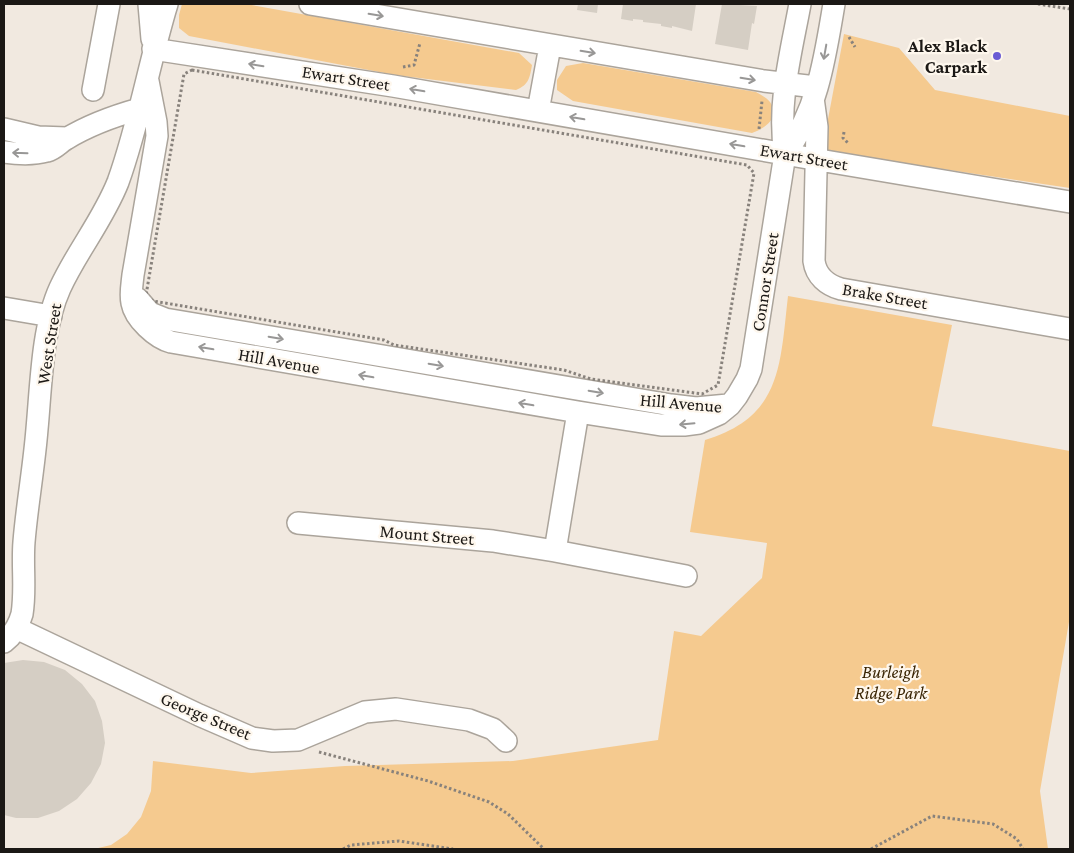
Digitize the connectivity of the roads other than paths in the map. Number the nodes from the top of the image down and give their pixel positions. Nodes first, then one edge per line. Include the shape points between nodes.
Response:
1 (109, 4) edge
2 (149, 4) edge
3 (167, 4) edge
4 (310, 4) edge
5 (800, 4) edge
6 (834, 4) edge
7 (550, 46) junction
8 (153, 49) junction
9 (148, 82) junction
10 (786, 83) junction
11 (93, 90) dead end
12 (815, 93) junction
13 (139, 109) junction
14 (538, 111) junction
15 (4, 129) edge
16 (67, 138) junction
17 (4, 152) edge
18 (785, 154) junction
19 (816, 160) junction
20 (1070, 202) edge
21 (133, 275) junction
22 (4, 308) edge
23 (51, 316) junction
24 (1070, 329) edge
25 (730, 405) junction
26 (578, 412) junction
27 (298, 523) dead end
28 (555, 550) junction
29 (686, 576) dead end
30 (10, 635) edge
31 (506, 741) dead end

1 - 11 street
2 - 8 street, West Street
3 - 8 street, West Street
4 -> 7 street
5 - 10 street, Connor Street
6 -> 12 street, Connor Street
7 -> 10 street
7 - 14 street
8 - 9 street, West Street
14 -> 8 street, Ewart Street
9 - 13 street, West Street
9 - 21 street, Hill Avenue via 157,136
10 - 12 street
10 - 18 street, Connor Street via 782,127
12 - 18 street, Connor Street via 803,127
12 - 19 street, Brake Street
13 - 16 street
13 - 23 street, West Street via 113,193 60,288
18 -> 14 street, Ewart Street
15 - 16 street via 38,137
16 -> 17 street via 44,152
18 - 19 street, Ewart Street
18 - 25 street, Connor Street via 753,359 747,379
19 - 20 street, Ewart Street
19 - 24 street, Brake Street via 814,261 825,282 841,289
21 -> 25 street, Hill Avenue via 140,302 150,313 161,318 671,405 704,408
26 -> 21 street, Hill Avenue via 167,342 151,330 134,308 131,295
22 - 23 street
23 - 30 street, West Street via 24,541 23,602 21,615
25 -> 26 street, Hill Avenue via 713,418 684,425
26 - 28 street
27 - 28 street, Mount Street
28 - 29 street, Mount Street
30 - 31 street, George Street via 252,738 298,740 365,712 396,709 469,720 492,730

